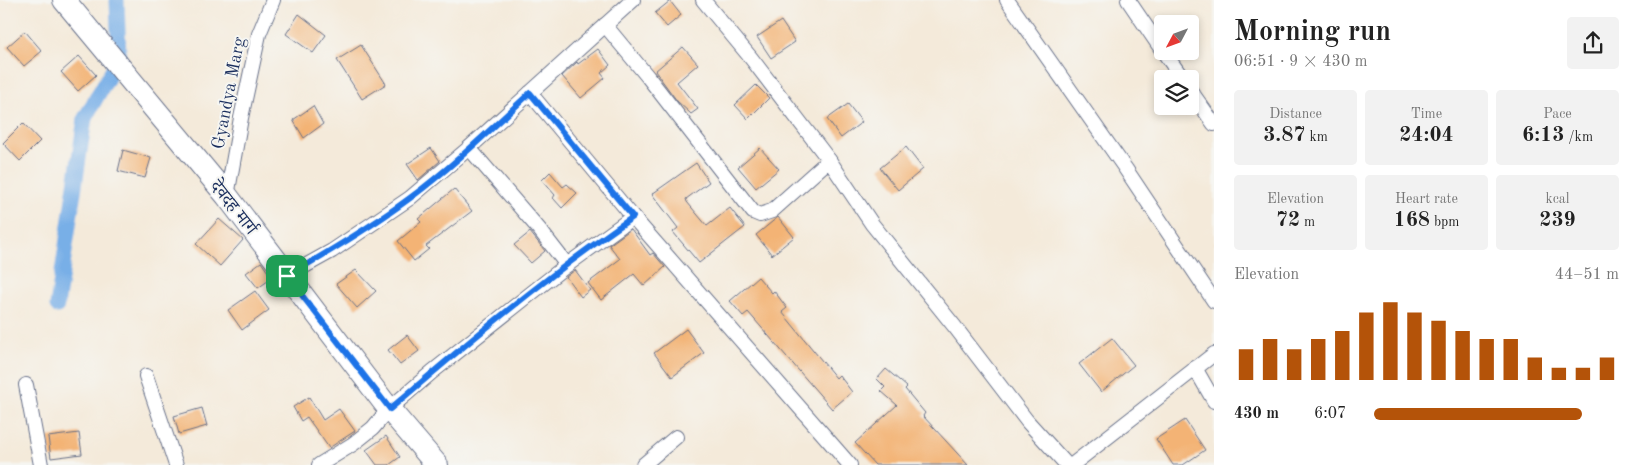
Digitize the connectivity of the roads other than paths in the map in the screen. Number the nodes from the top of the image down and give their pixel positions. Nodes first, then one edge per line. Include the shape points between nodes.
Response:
1 (64, 0) edge
2 (273, 0) edge
3 (633, 0) edge
4 (703, 0) edge
5 (1007, 0) edge
6 (1128, 0) edge
7 (605, 25) junction
8 (1154, 38) edge
9 (530, 93) junction
10 (1199, 103) edge
11 (1214, 124) edge
12 (469, 148) junction
13 (829, 160) junction
14 (227, 196) junction
15 (633, 217) junction
16 (567, 265) junction
17 (287, 276) junction
18 (1214, 302) edge
19 (1214, 354) edge
20 (1195, 368) junction
21 (146, 376) dead end
22 (26, 385) dead end
23 (1214, 401) edge
24 (390, 409) junction
25 (676, 437) dead end
26 (41, 465) edge
27 (176, 465) edge
28 (319, 465) edge
29 (437, 465) edge
30 (642, 465) edge
31 (850, 465) edge
32 (1067, 465) edge
33 (1072, 465) edge

1 - 14 main road, देवदह मार्ग
2 - 14 street, Gyandya Marg via 259,34
3 - 7 street
4 - 13 street
5 - 18 street
6 - 8 street
7 - 9 street
7 - 13 street via 753,212 760,216 772,211
9 - 12 street
9 - 15 street
10 - 11 street
12 - 16 street
12 - 17 street via 410,198 332,251
13 - 32 street via 872,224 1027,421
14 - 17 main road, देवदह मार्ग
15 - 16 street
15 - 31 street
16 - 24 street
17 - 24 main road, देवदह मार्ग
19 - 20 street
20 - 23 street
20 - 33 street
21 - 27 street
22 - 26 street
24 - 28 street via 353,444
24 - 29 main road, देवदह मार्ग
25 - 30 street

